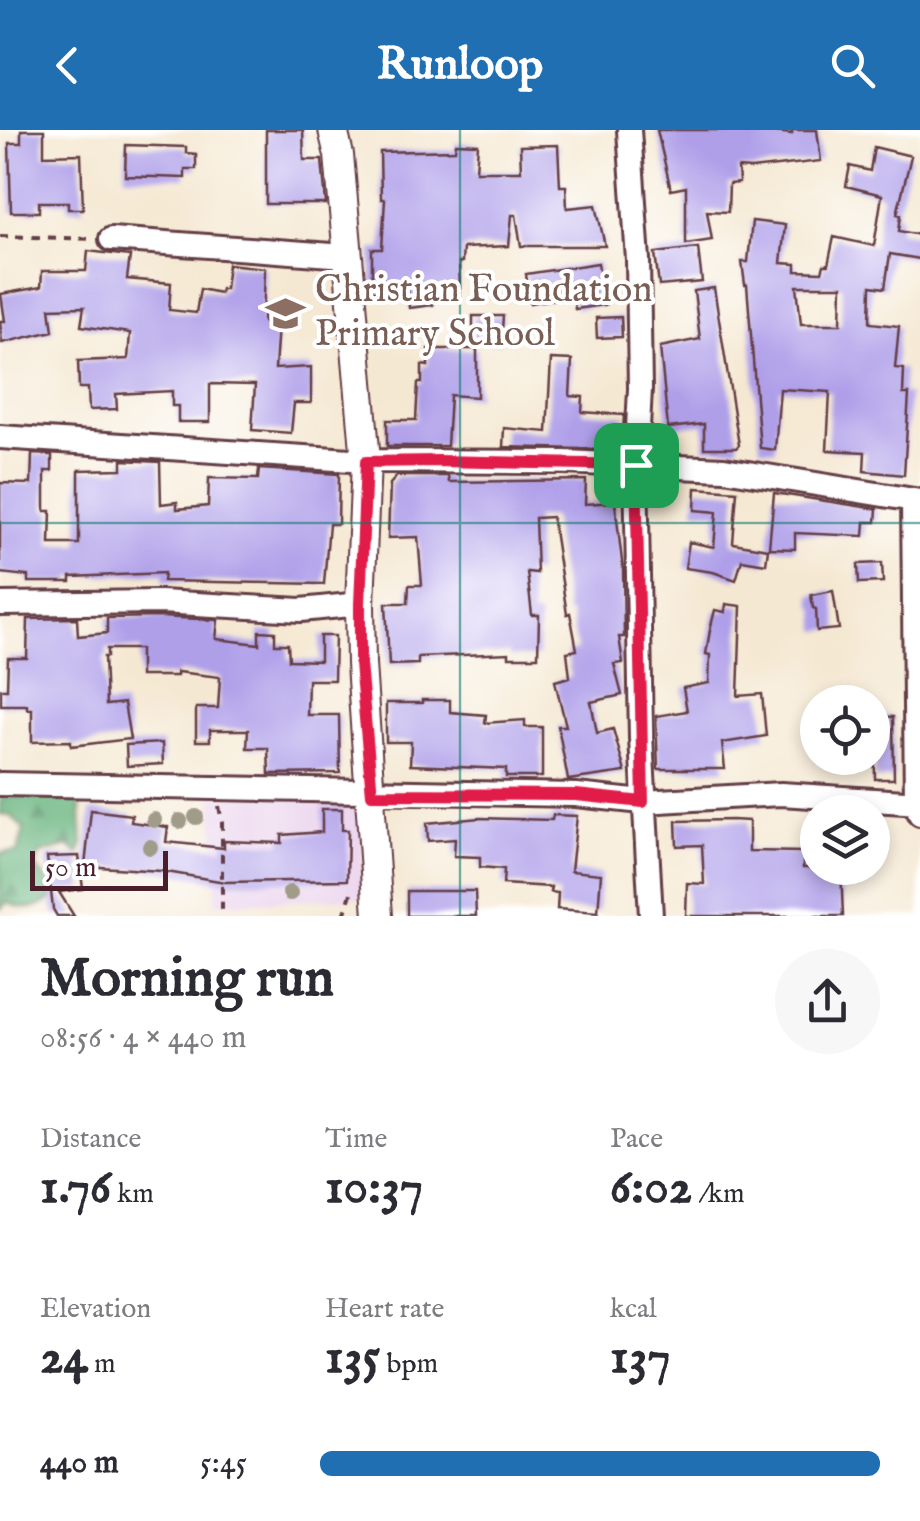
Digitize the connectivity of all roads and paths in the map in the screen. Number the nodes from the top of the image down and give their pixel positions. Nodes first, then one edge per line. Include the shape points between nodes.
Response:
1 (332, 130) edge
2 (629, 130) edge
3 (0, 236) edge
4 (111, 240) joint
5 (346, 256) junction
6 (0, 437) edge
7 (366, 462) junction
8 (636, 465) junction
9 (916, 500) edge
10 (0, 604) edge
11 (360, 604) junction
12 (0, 784) edge
13 (214, 786) junction
14 (372, 794) junction
15 (643, 802) junction
16 (919, 806) edge
17 (221, 915) edge
18 (378, 916) edge
19 (651, 916) edge

1 - 5 street
2 - 8 street via 638,260
3 - 4 path
4 - 5 street
5 - 7 street
6 - 7 street
7 - 8 street
7 - 11 street
8 - 9 street via 724,469
8 - 15 street
9 - 16 street
10 - 11 street via 160,602 301,610
11 - 14 street
12 - 13 street
13 - 14 street
13 - 17 path via 222,822
14 - 15 street via 576,795
14 - 18 street
15 - 16 street via 781,794
15 - 19 street

